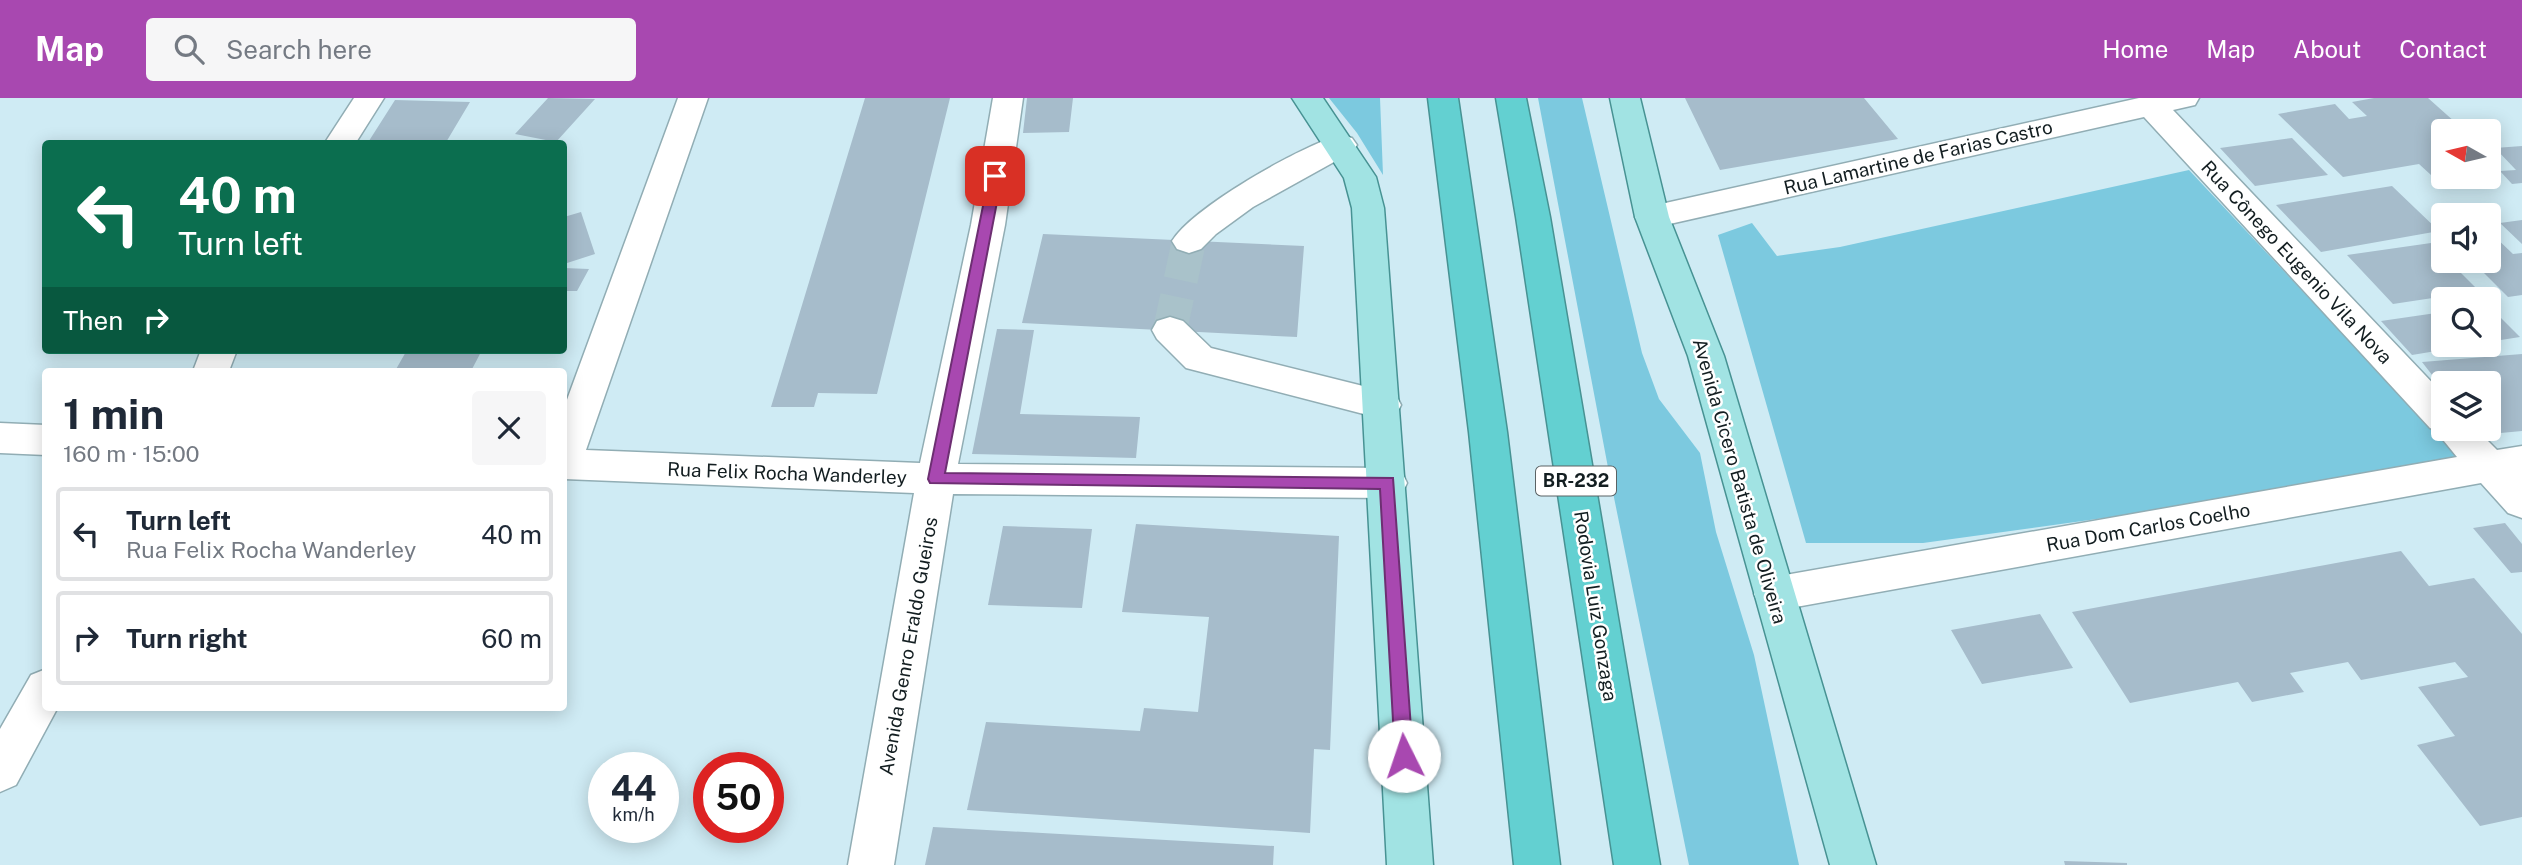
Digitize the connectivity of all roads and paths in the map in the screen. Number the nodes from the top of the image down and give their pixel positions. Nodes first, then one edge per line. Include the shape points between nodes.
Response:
1 (369, 98) edge
2 (692, 98) edge
3 (1008, 98) edge
4 (1307, 98) edge
5 (1443, 98) edge
6 (1511, 98) edge
7 (1625, 98) edge
8 (2184, 98) edge
9 (2150, 105) junction
10 (342, 140) edge
11 (1341, 145) junction
12 (1653, 217) junction
13 (1189, 240) tunnel mouth
14 (1170, 330) dead end
15 (1383, 405) junction
16 (2431, 405) edge
17 (0, 438) edge
18 (42, 440) edge
19 (2471, 441) edge
20 (567, 450) edge
21 (2505, 463) edge
22 (567, 464) edge
23 (936, 479) junction
24 (1388, 483) junction
25 (2522, 502) edge
26 (1774, 594) junction
27 (42, 695) edge
28 (0, 771) edge
29 (871, 865) edge
30 (1410, 865) edge
31 (1537, 865) edge
32 (1637, 865) edge
33 (1853, 865) edge

1 - 10 street
2 - 20 street
3 - 23 street, Avenida Genro Eraldo Gueiros via 988,225
4 - 11 main road
5 - 31 highway via 1488,432
6 - 32 highway, Rodovia Luiz Gonzaga / BR-232
7 - 12 main road, Avenida Cicero Batista de Oliveira
8 - 9 street, Rua Lamartine de Farias Castro
9 - 12 street, Rua Lamartine de Farias Castro
9 - 16 street, Rua Cônego Eugenio Vila Nova
11 - 13 street via 1250,195 1202,226
11 - 15 main road via 1360,177 1368,208
12 - 26 main road, Avenida Cicero Batista de Oliveira via 1706,356
14 - 15 street via 1199,359
15 - 24 main road
17 - 18 street
19 - 21 street
21 - 25 street
21 - 26 street, Rua Dom Carlos Coelho
22 - 23 street, Rua Felix Rocha Wanderley
23 - 24 street, Rua Felix Rocha Wanderley
23 - 29 street, Avenida Genro Eraldo Gueiros
24 - 30 main road
26 - 33 main road, Avenida Cicero Batista de Oliveira
27 - 28 street

